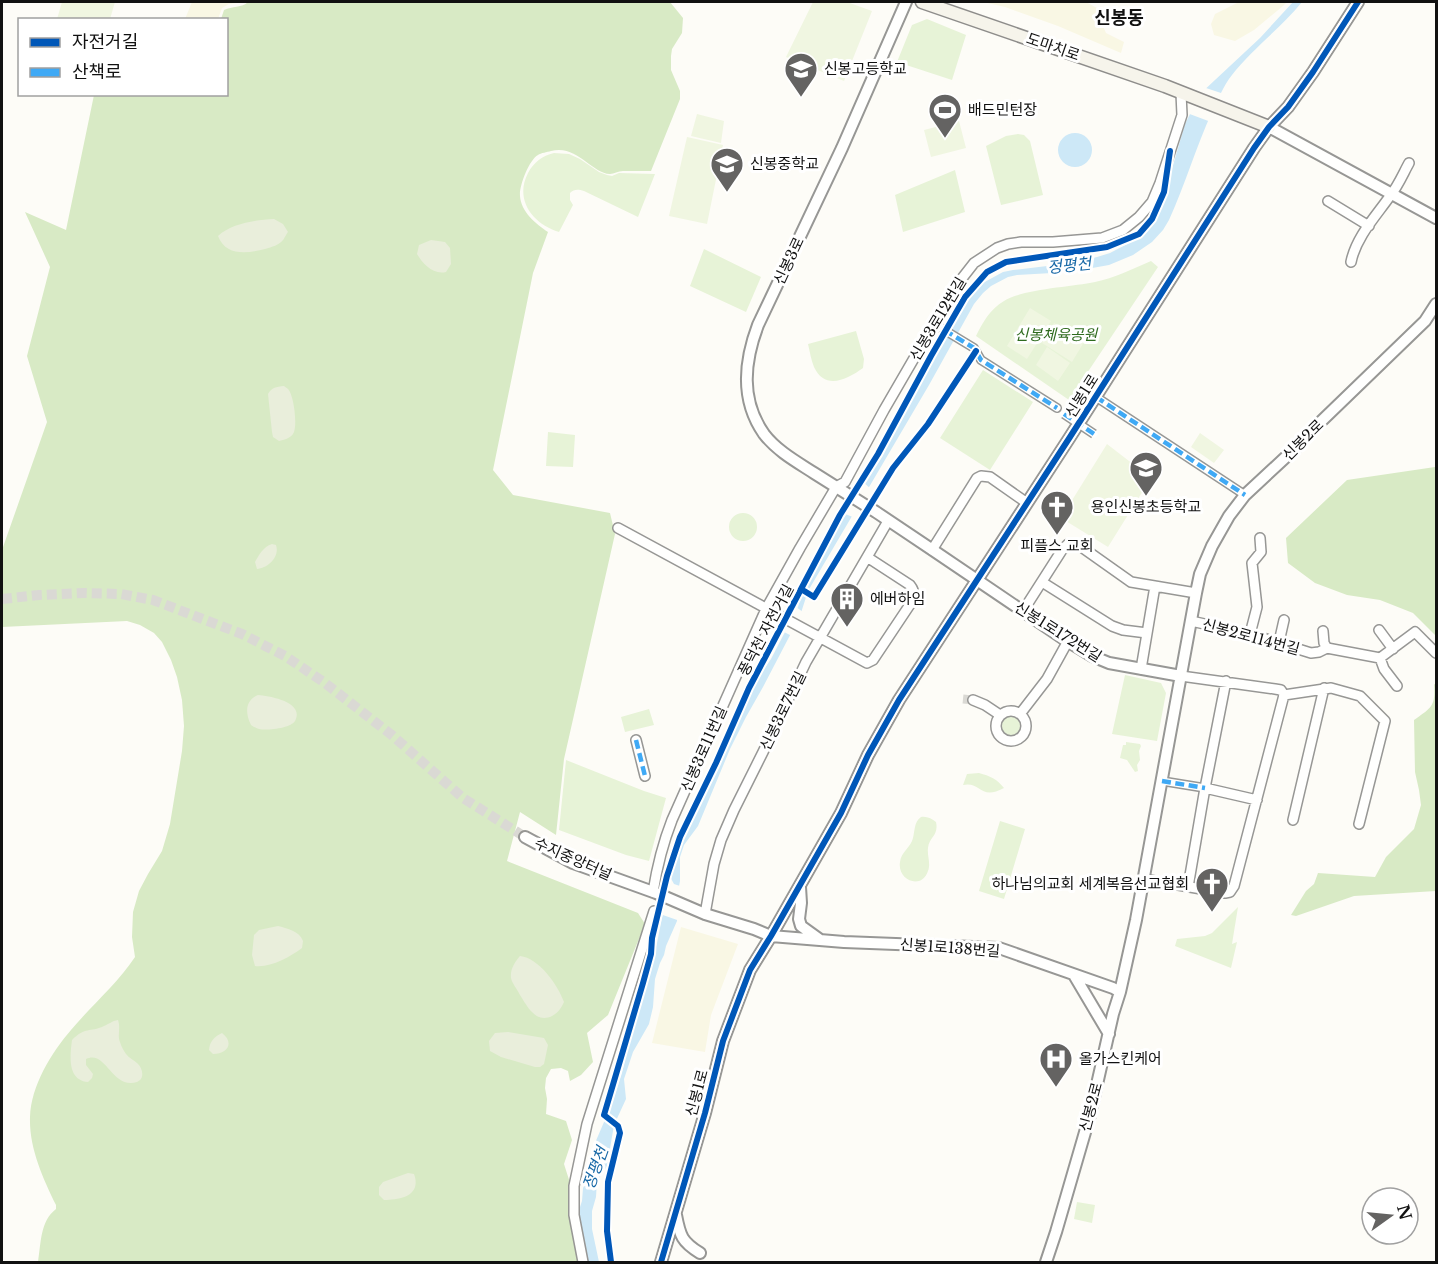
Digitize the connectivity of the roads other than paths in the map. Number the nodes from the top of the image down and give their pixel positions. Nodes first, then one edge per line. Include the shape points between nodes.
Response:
1 (906, 2) edge
2 (922, 2) edge
3 (1358, 2) edge
4 (1183, 93) junction
5 (1269, 127) junction
6 (1409, 163) dead end
7 (1392, 195) junction
8 (1328, 201) dead end
9 (1437, 218) edge
10 (1369, 225) junction
11 (1351, 262) dead end
12 (1437, 304) edge
13 (938, 325) junction
14 (1096, 396) junction
15 (1057, 408) dead end
16 (1064, 414) dead end
17 (1094, 434) dead end
18 (840, 490) junction
19 (1245, 495) junction
20 (1027, 503) junction
21 (888, 521) junction
22 (618, 528) dead end
23 (1260, 538) dead end
24 (932, 550) junction
25 (867, 557) junction
26 (977, 580) junction
27 (1042, 582) junction
28 (1155, 586) junction
29 (1196, 593) junction
30 (766, 609) junction
31 (1023, 611) junction
32 (1284, 620) dead end
33 (1191, 621) junction
34 (1379, 630) dead end
35 (1323, 631) dead end
36 (1147, 633) junction
37 (816, 634) junction
38 (1250, 634) junction
39 (1068, 641) junction
40 (1279, 642) junction
41 (1327, 648) junction
42 (1393, 649) junction
43 (1437, 653) edge
44 (1380, 658) junction
45 (1141, 669) junction
46 (1181, 676) junction
47 (1226, 681) junction
48 (1397, 686) dead end
49 (1324, 688) junction
50 (1284, 695) junction
51 (973, 700) tunnel mouth
52 (1020, 714) junction
53 (1000, 715) junction
54 (636, 740) dead end
55 (645, 776) dead end
56 (1162, 781) junction
57 (1205, 788) junction
58 (1257, 800) junction
59 (1293, 819) dead end
60 (1359, 824) dead end
61 (525, 837) tunnel mouth
62 (1143, 879) junction
63 (800, 886) junction
64 (1188, 887) junction
65 (655, 893) junction
66 (654, 911) dead end
67 (705, 914) junction
68 (771, 936) junction
69 (819, 940) junction
70 (1074, 975) junction
71 (1120, 992) junction
72 (1109, 1034) junction
73 (676, 1215) junction
74 (700, 1252) dead end
75 (583, 1263) edge
76 (662, 1263) edge
77 (1046, 1263) edge

1 - 18 street, 신봉3로 via 758,325 746,366 751,408 765,435 786,455
2 - 4 main road, 도마치로
3 - 5 street, 신봉1로 via 1313,72
4 - 5 main road, 도마치로
4 - 13 street, 신봉3로12번길 via 1182,115 1160,183 1152,202 1138,217 1124,230 1102,238 1021,242 997,248 965,273
5 - 7 street
5 - 14 street, 신봉1로
6 - 7 street
7 - 9 street
7 - 10 street
8 - 10 street
10 - 11 street
12 - 19 street, 신봉2로 via 1425,321
13 - 15 street via 974,348 981,360
13 - 18 street, 신봉3로12번길
14 - 19 street
14 - 20 street, 신봉1로
16 - 17 street, bridge
18 - 21 street, 신봉3로
18 - 30 street, 신봉3로11번길 via 800,548
19 - 29 street, 신봉2로 via 1212,546
20 - 24 street via 990,477 981,476
20 - 26 street, 신봉1로
21 - 24 street
21 - 25 street, 신봉3로7번길
22 - 30 street
23 - 38 street via 1261,552 1252,563 1257,607
24 - 26 street
25 - 37 street, 신봉3로7번길
25 - 37 street via 911,586 913,600 870,662
26 - 31 street, 신봉1로172번길
26 - 63 street, 신봉1로 via 899,700
27 - 28 street via 1062,550 1075,544 1131,582
27 - 31 street
27 - 36 street via 1112,626
28 - 29 street
28 - 36 street
29 - 33 street, 신봉2로
30 - 37 street
30 - 65 street, 신봉3로11번길 via 666,834
31 - 39 street, 신봉1로172번길
32 - 40 street
33 - 38 street, 신봉2로114번길
33 - 46 street, 신봉2로
34 - 42 street
35 - 41 street
36 - 45 street
37 - 67 street, 신봉3로7번길 via 721,840
38 - 40 street, 신봉2로114번길
39 - 45 street, 신봉1로172번길 via 1109,663
39 - 52 street via 1047,679
40 - 41 street, 신봉2로114번길 via 1311,653
41 - 44 street, 신봉2로114번길
42 - 43 street via 1415,632
42 - 44 street
44 - 48 street
45 - 46 street, 신봉1로172번길
46 - 47 street
46 - 56 street, 신봉2로
47 - 50 street via 1275,688
47 - 57 street
49 - 50 street
49 - 59 street
49 - 60 street via 1360,696 1385,721
50 - 58 street
51 - 53 street
52 - 53 street via 1006,711
52 - 53 street via 1026,728 1021,737 1011,741 1001,738 996,730
54 - 55 street
56 - 57 street
56 - 62 street, 신봉2로
57 - 58 street
57 - 64 street
58 - 64 street via 1230,892
61 - 65 street, 수지중앙터널 via 573,863
62 - 64 street
62 - 71 street, 신봉2로
63 - 68 street, 신봉1로
63 - 69 street via 801,926
65 - 67 street
66 - 75 street via 587,1124 574,1186 574,1215
67 - 68 street
68 - 69 street, 신봉1로138번길
68 - 73 street, 신봉1로 via 750,970 723,1041
69 - 70 street, 신봉1로138번길 via 999,948
70 - 71 street, 신봉1로138번길
70 - 72 street
71 - 72 street, 신봉2로
72 - 77 street, 신봉2로
73 - 74 street via 686,1243
73 - 76 street, 신봉1로

